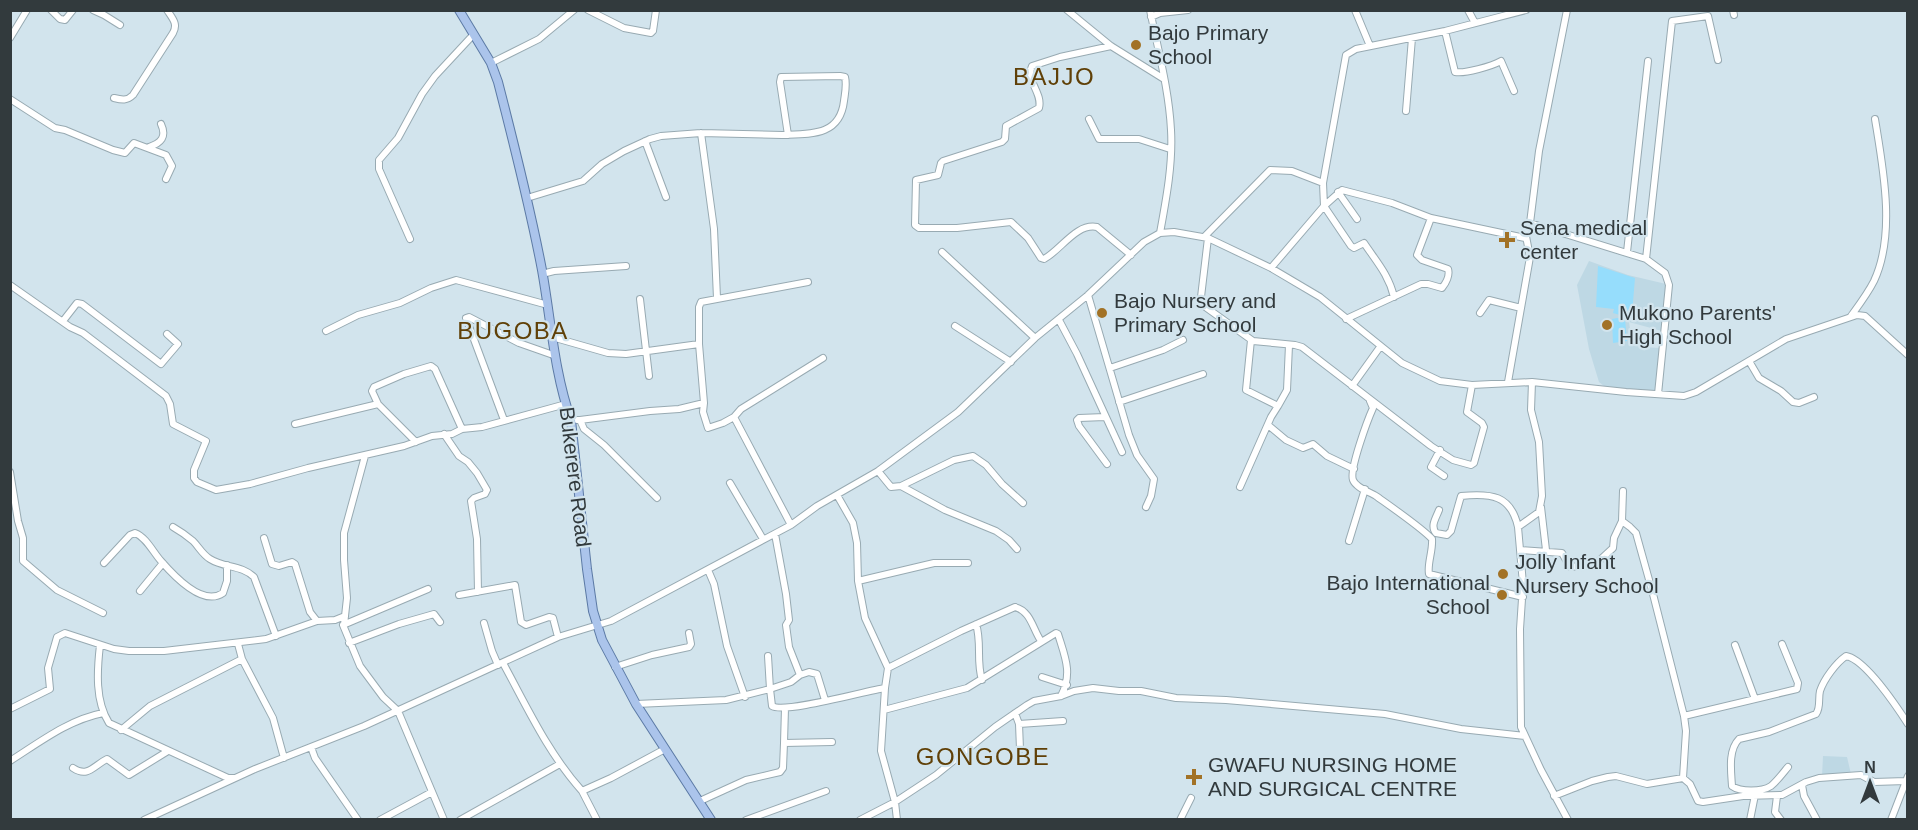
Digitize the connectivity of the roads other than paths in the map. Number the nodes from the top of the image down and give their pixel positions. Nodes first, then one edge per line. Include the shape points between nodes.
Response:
1 (27, 10) edge
2 (51, 10) edge
3 (73, 10) edge
4 (93, 10) edge
5 (167, 10) edge
6 (459, 10) edge
7 (574, 10) edge
8 (588, 10) edge
9 (656, 10) edge
10 (1067, 10) edge
11 (1188, 10) edge
12 (1355, 10) edge
13 (1468, 10) edge
14 (1526, 10) edge
15 (1568, 10) edge
16 (1151, 14) edge
17 (1475, 23) junction
18 (120, 25) dead end
19 (1445, 31) junction
20 (474, 33) junction
21 (10, 38) edge
22 (1412, 38) junction
23 (1112, 46) junction
24 (1370, 46) junction
25 (1718, 60) dead end
26 (1648, 61) dead end
27 (491, 63) junction
28 (1164, 79) junction
29 (1514, 91) dead end
30 (114, 98) dead end
31 (10, 99) edge
32 (1406, 111) dead end
33 (1089, 119) dead end
34 (1875, 119) dead end
35 (161, 124) dead end
36 (701, 133) junction
37 (788, 135) junction
38 (645, 141) junction
39 (148, 148) junction
40 (1170, 149) junction
41 (166, 179) dead end
42 (1323, 183) junction
43 (1338, 192) junction
44 (666, 197) dead end
45 (527, 198) junction
46 (1324, 206) junction
47 (1431, 218) junction
48 (1357, 219) dead end
49 (1530, 223) junction
50 (1160, 233) junction
51 (1206, 238) junction
52 (1526, 238) junction
53 (410, 239) dead end
54 (942, 252) dead end
55 (1627, 252) junction
56 (1131, 255) junction
57 (1646, 259) junction
58 (626, 266) dead end
59 (1271, 268) junction
60 (542, 274) junction
61 (808, 282) dead end
62 (10, 285) edge
63 (1088, 295) junction
64 (1394, 297) junction
65 (717, 298) junction
66 (640, 299) dead end
67 (548, 305) junction
68 (1521, 308) junction
69 (1480, 313) dead end
70 (1850, 317) junction
71 (1346, 319) junction
72 (1059, 320) junction
73 (63, 321) junction
74 (955, 326) dead end
75 (326, 331) dead end
76 (167, 334) dead end
77 (552, 337) junction
78 (1035, 338) junction
79 (1183, 340) dead end
80 (1251, 340) junction
81 (699, 344) junction
82 (1289, 345) junction
83 (1380, 347) junction
84 (647, 351) junction
85 (1908, 354) edge
86 (556, 356) junction
87 (823, 358) dead end
88 (1749, 361) junction
89 (1011, 362) junction
90 (1110, 369) junction
91 (1203, 374) dead end
92 (649, 376) dead end
93 (1508, 382) junction
94 (1532, 382) junction
95 (1352, 386) junction
96 (1472, 386) junction
97 (1658, 394) junction
98 (1814, 397) dead end
99 (1370, 400) junction
100 (1119, 402) junction
101 (704, 403) junction
102 (378, 404) junction
103 (566, 404) junction
104 (1278, 406) junction
105 (734, 417) junction
106 (1105, 417) junction
107 (504, 420) junction
108 (571, 420) junction
109 (580, 420) junction
110 (295, 424) dead end
111 (1268, 426) junction
112 (462, 429) junction
113 (444, 434) junction
114 (416, 442) junction
115 (1440, 450) junction
116 (1122, 452) dead end
117 (365, 456) junction
118 (1107, 465) dead end
119 (1354, 469) junction
120 (878, 471) junction
121 (10, 472) edge
122 (1443, 476) dead end
123 (11, 477) edge
124 (730, 483) dead end
125 (902, 486) junction
126 (1240, 488) dead end
127 (1365, 489) junction
128 (1623, 491) dead end
129 (837, 495) junction
130 (657, 498) dead end
131 (1023, 503) dead end
132 (1146, 507) dead end
133 (1541, 507) junction
134 (1439, 510) dead end
135 (1622, 521) junction
136 (791, 525) junction
137 (173, 527) dead end
138 (1518, 527) junction
139 (775, 534) junction
140 (264, 538) dead end
141 (763, 539) junction
142 (1349, 541) dead end
143 (1017, 549) dead end
144 (1520, 550) junction
145 (1546, 550) junction
146 (104, 563) dead end
147 (163, 563) junction
148 (968, 563) dead end
149 (227, 565) junction
150 (708, 570) junction
151 (858, 581) junction
152 (428, 589) dead end
153 (140, 591) dead end
154 (478, 592) junction
155 (459, 595) dead end
156 (1523, 597) junction
157 (103, 613) dead end
158 (345, 616) junction
159 (335, 620) junction
160 (318, 621) junction
161 (440, 622) dead end
162 (484, 622) dead end
163 (598, 624) junction
164 (976, 624) junction
165 (342, 625) junction
166 (689, 633) dead end
167 (276, 636) junction
168 (558, 637) junction
169 (1041, 641) junction
170 (349, 643) junction
171 (238, 644) junction
172 (1782, 644) dead end
173 (100, 645) junction
174 (1735, 645) dead end
175 (768, 656) dead end
176 (242, 659) junction
177 (501, 664) junction
178 (615, 667) junction
179 (888, 668) junction
180 (800, 675) junction
181 (1041, 677) dead end
182 (982, 680) junction
183 (1067, 685) junction
184 (885, 688) junction
185 (770, 689) junction
186 (1061, 696) junction
187 (744, 697) junction
188 (1755, 699) junction
189 (825, 700) junction
190 (636, 704) junction
191 (785, 708) junction
192 (10, 709) edge
193 (884, 710) junction
194 (398, 711) junction
195 (103, 713) junction
196 (1015, 713) junction
197 (1684, 716) junction
198 (1063, 721) dead end
199 (1019, 724) junction
200 (1908, 724) edge
201 (121, 730) junction
202 (1525, 736) junction
203 (784, 742) junction
204 (832, 742) dead end
205 (311, 747) junction
206 (665, 749) junction
207 (1020, 749) dead end
208 (168, 751) junction
209 (284, 758) junction
210 (10, 760) edge
211 (560, 764) junction
212 (1788, 767) dead end
213 (73, 768) dead end
214 (236, 778) junction
215 (1683, 778) junction
216 (1907, 779) edge
217 (1802, 785) junction
218 (582, 791) junction
219 (826, 791) dead end
220 (432, 792) junction
221 (1755, 795) junction
222 (1554, 796) junction
223 (1777, 796) junction
224 (1191, 798) dead end
225 (700, 801) junction
226 (895, 802) junction
227 (144, 819) edge
228 (358, 819) edge
229 (380, 819) edge
230 (444, 819) edge
231 (460, 819) edge
232 (597, 819) edge
233 (711, 819) edge
234 (746, 819) edge
235 (860, 819) edge
236 (897, 819) edge
237 (1180, 819) edge
238 (1568, 819) edge
239 (1750, 819) edge
240 (1781, 819) edge
241 (1817, 819) edge
242 (1891, 819) edge

1 - 21 street
2 - 3 street via 65,20
4 - 18 street
5 - 30 street via 176,26 172,33 134,95 124,100
6 - 20 main road, Bukerere Road
7 - 27 street via 539,39
8 - 9 street via 624,28 651,33
10 - 23 street
11 - 16 street
12 - 24 street
13 - 17 street
14 - 17 street
15 - 49 street via 1539,151
16 - 28 street
17 - 19 street
19 - 22 street
19 - 29 street via 1455,72 1501,61
20 - 27 main road, Bukerere Road
20 - 53 street via 435,75 401,133 379,160 379,169
22 - 24 street
22 - 32 street
23 - 28 street
23 - 56 street via 1032,66 1030,74 1039,108 1006,126 1002,142 943,161 938,175 916,180 915,225 957,228 1011,222 1043,259 1074,234 1093,226
24 - 42 street via 1346,55
25 - 57 street via 1708,16 1671,21
26 - 55 street
27 - 45 main road, Bukerere Road
28 - 40 street
31 - 39 street via 55,128 113,150 125,153 134,143
33 - 40 street via 1099,139 1139,139
34 - 70 street via 1885,187 1885,236 1874,281
35 - 39 street via 164,136
36 - 37 street
36 - 38 street
36 - 65 street via 714,229
37 - 37 street via 822,132 836,123 843,109 845,77 781,77
38 - 44 street
38 - 45 street via 607,161 583,181
39 - 41 street via 169,158 172,166
40 - 50 street
42 - 46 street
42 - 51 street via 1293,171 1270,170
43 - 46 street
43 - 47 street via 1348,190 1392,202
43 - 48 street
45 - 60 main road, Bukerere Road
46 - 59 street
46 - 64 street via 1351,246 1364,243 1385,272
47 - 52 street
47 - 64 street via 1418,255 1448,269 1444,286 1421,284
49 - 52 street
49 - 55 street
50 - 51 street
50 - 56 street
51 - 59 street
51 - 80 street via 1202,303
52 - 68 street via 1530,257
54 - 78 street
55 - 57 street
56 - 63 street
57 - 97 street via 1665,273 1669,285
58 - 60 street
59 - 71 street via 1311,290
60 - 67 main road, Bukerere Road
61 - 65 street
62 - 73 street
63 - 72 street
63 - 90 street
64 - 71 street
65 - 81 street via 699,305
66 - 84 street
67 - 75 street via 456,280 358,315
67 - 77 main road, Bukerere Road
68 - 69 street via 1486,300
68 - 93 street
70 - 85 street via 1865,316
70 - 88 street via 1786,339
71 - 83 street
72 - 78 street
72 - 106 street
73 - 76 street via 77,303 82,304 161,364 178,344
73 - 117 street via 166,396 173,424 206,441 194,478 211,489 224,490
74 - 89 street
77 - 84 street via 608,353
77 - 86 main road, Bukerere Road
78 - 89 street
79 - 90 street
80 - 82 street
80 - 104 street via 1246,390
81 - 84 street
81 - 101 street
82 - 95 street via 1298,345
82 - 104 street via 1287,390
83 - 95 street
83 - 96 street via 1429,377
84 - 92 street
86 - 103 main road, Bukerere Road
86 - 107 street via 466,318
87 - 105 street
88 - 97 street via 1690,395
88 - 98 street via 1759,378 1793,402
89 - 120 street via 958,412
90 - 100 street
91 - 100 street
93 - 94 street
93 - 96 street
94 - 97 street
94 - 133 street via 1531,410 1539,442
95 - 99 street
96 - 115 street via 1467,412 1484,427 1474,463 1461,463
99 - 115 street
99 - 119 street via 1373,408
100 - 132 street via 1133,448 1154,479
101 - 105 street via 708,428
101 - 109 street
102 - 110 street
102 - 112 street via 374,387 431,366
102 - 114 street
103 - 107 street
103 - 108 main road, Bukerere Road
104 - 111 street
105 - 136 street
106 - 116 street
106 - 118 street via 1077,420
107 - 112 street
108 - 109 street
108 - 163 main road, Bukerere Road via 589,586
109 - 130 street via 584,429
111 - 119 street via 1286,440 1303,448 1313,444
111 - 126 street
112 - 113 street
113 - 114 street
113 - 154 street via 487,490 471,501 477,539
114 - 117 street
115 - 122 street via 1431,467
117 - 158 street via 344,533
119 - 127 street via 1354,481
120 - 125 street via 889,486
120 - 129 street
121 - 123 street
123 - 157 street via 23,538 23,561 57,590
124 - 141 street
125 - 131 street via 954,460 973,456
125 - 143 street via 945,510 996,531
127 - 142 street
127 - 156 street via 1432,539 1428,573
128 - 135 street
129 - 136 street
129 - 151 street via 853,524
133 - 138 street
133 - 145 street
134 - 138 street via 1434,531 1448,535 1461,496 1498,498 1512,509
135 - 145 street via 1613,548 1590,565 1570,567 1562,553
135 - 197 street via 1634,530 1641,549
136 - 139 street
137 - 149 street via 192,540 200,552
138 - 144 street
139 - 141 street
139 - 180 street via 786,594 789,647
140 - 160 street via 272,564 295,564 310,612
141 - 150 street
144 - 145 street
144 - 156 street
146 - 147 street via 135,533
147 - 149 street via 199,595 212,598 226,588
147 - 153 street
148 - 151 street via 934,563
149 - 167 street via 254,577
150 - 163 street via 611,621
150 - 187 street
151 - 179 street via 865,618
152 - 165 street
154 - 155 street
154 - 168 street via 515,585 521,622 526,625 553,618
156 - 202 street via 1520,721
158 - 159 street
158 - 165 street
159 - 160 street
159 - 165 street
160 - 167 street
161 - 170 street via 434,614
162 - 177 street via 492,651
163 - 168 street
163 - 178 main road, Bukerere Road
164 - 169 street via 1018,607 1035,625
164 - 179 street
164 - 182 street
165 - 170 street
166 - 178 street via 689,647
167 - 171 street
168 - 177 street
169 - 182 street
169 - 183 street via 1058,634
170 - 194 street via 360,666
171 - 173 street via 150,652
171 - 176 street
172 - 188 street via 1797,689
173 - 192 street via 65,633 57,637 48,668 50,689
173 - 195 street
174 - 188 street
175 - 185 street
176 - 201 street via 150,706
176 - 209 street via 273,718
177 - 194 street
177 - 211 street
178 - 190 main road, Bukerere Road
179 - 184 street
180 - 185 street
180 - 189 street via 817,674
181 - 183 street
182 - 193 street via 968,688
183 - 186 street
184 - 189 street
184 - 193 street
185 - 187 street
185 - 191 street via 772,706
186 - 196 street via 1034,701
186 - 202 street via 1093,688 1141,691 1176,698 1385,714 1461,729
187 - 190 street
188 - 197 street
189 - 191 street
190 - 206 main road, Bukerere Road
191 - 203 street
193 - 226 street via 881,751
194 - 205 street
194 - 220 street
195 - 201 street via 109,723
195 - 210 street via 68,724
196 - 199 street
196 - 226 street
197 - 215 street
198 - 199 street
199 - 207 street
200 - 212 street via 1878,683 1853,657 1845,656 1821,689 1816,714 1736,742 1732,786 1764,789
201 - 208 street
202 - 222 street
203 - 204 street
203 - 225 street via 780,772 746,780
205 - 209 street
205 - 228 street
206 - 218 street
206 - 225 main road, Bukerere Road
208 - 213 street via 129,775 107,759 85,772
208 - 214 street
209 - 214 street
211 - 218 street
211 - 231 street
214 - 227 street
215 - 221 street via 1690,783 1698,801
215 - 222 street via 1647,784 1608,777
216 - 217 street via 1874,782 1861,775 1819,778
216 - 242 street
217 - 223 street
217 - 241 street
218 - 232 street
219 - 234 street
220 - 229 street
220 - 230 street
221 - 223 street
221 - 239 street
222 - 238 street
223 - 240 street via 1775,812
224 - 237 street
225 - 233 main road, Bukerere Road
226 - 235 street
226 - 236 street

